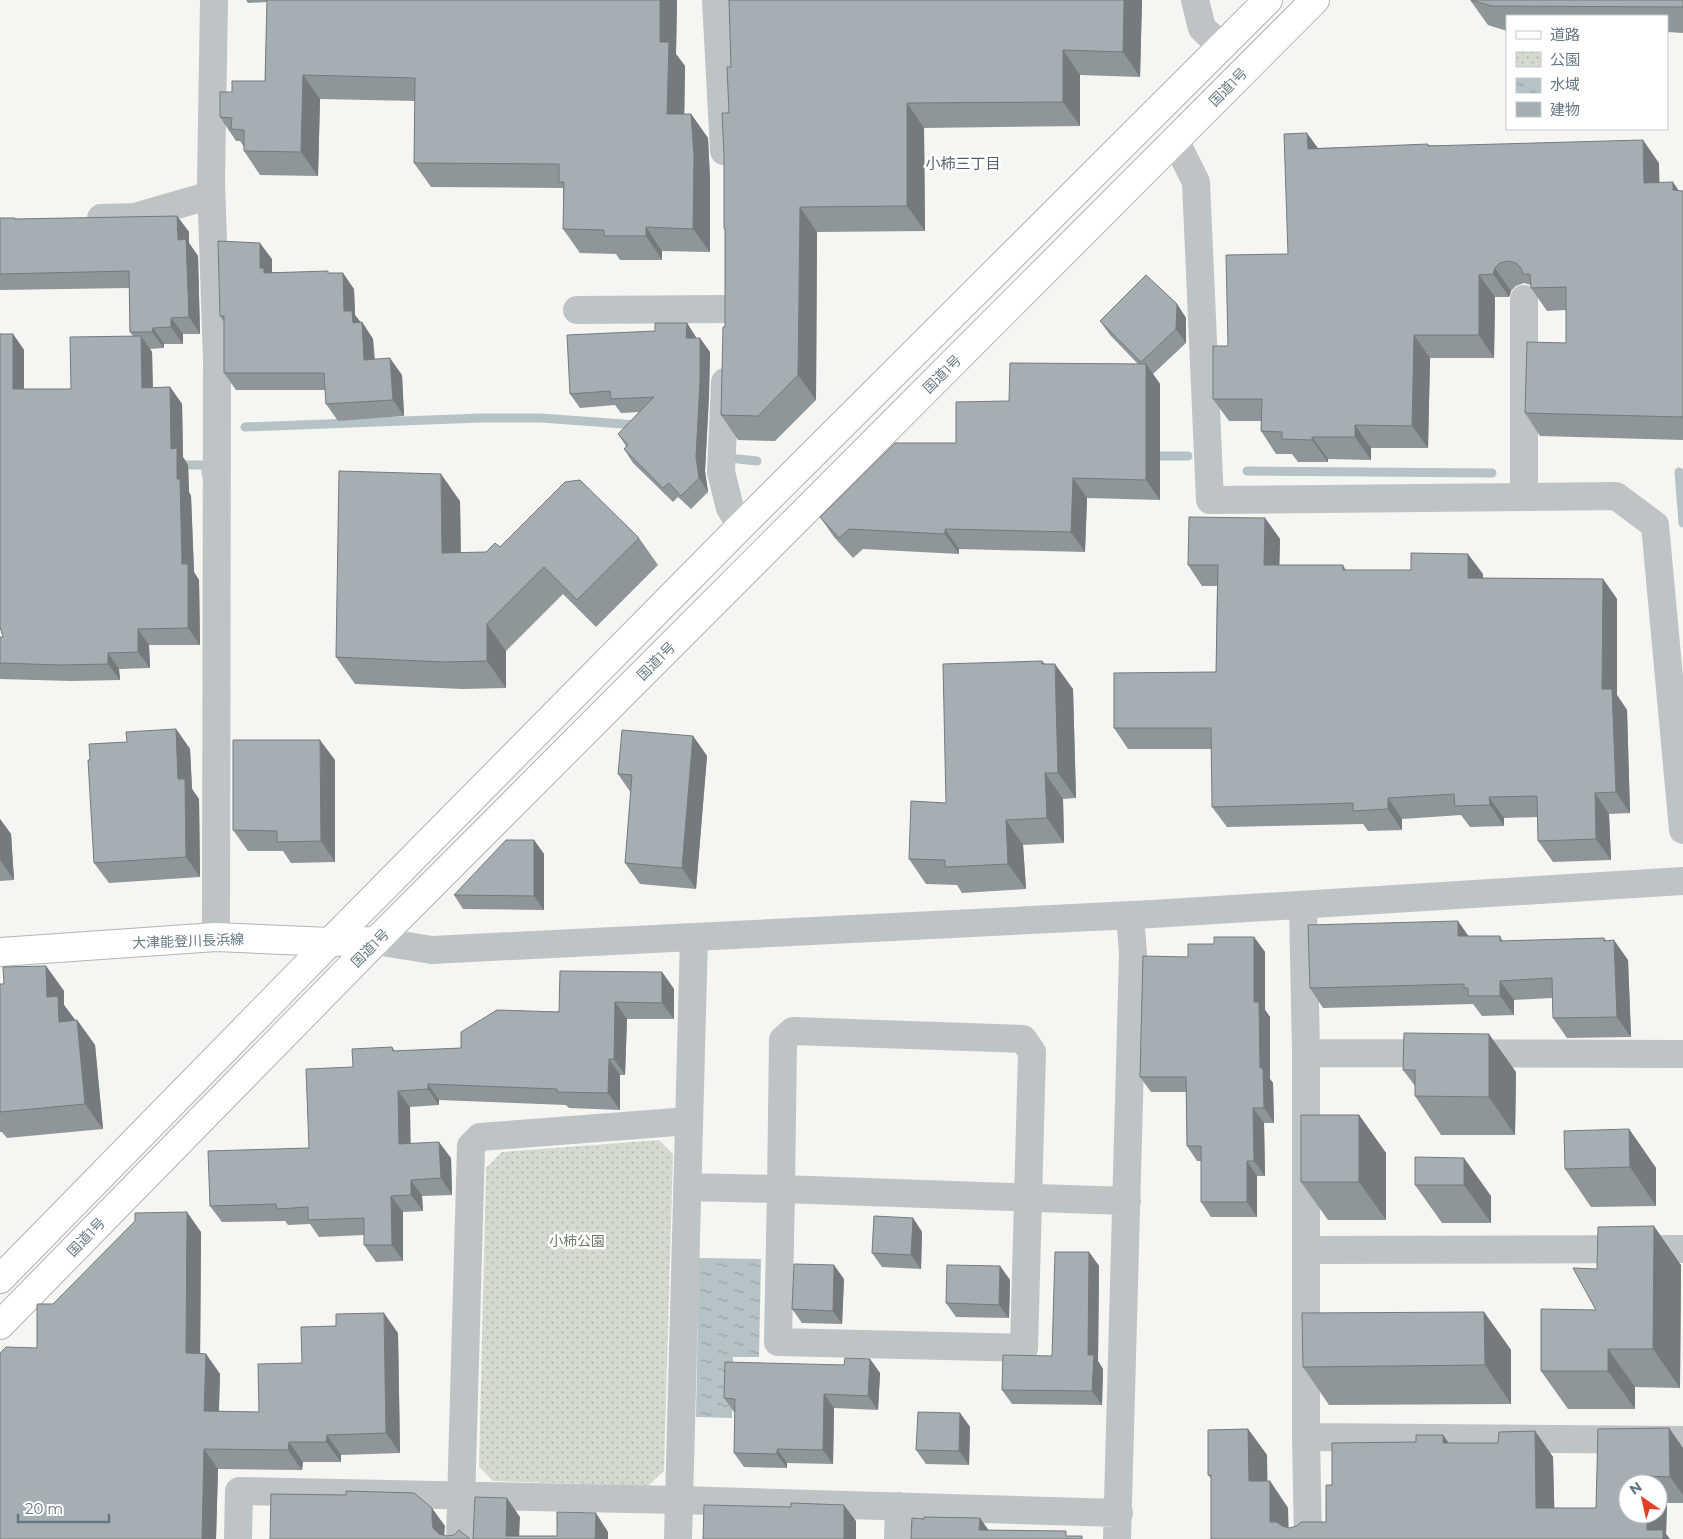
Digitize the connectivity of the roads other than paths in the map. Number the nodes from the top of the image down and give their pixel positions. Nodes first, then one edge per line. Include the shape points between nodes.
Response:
1 (214, 0) edge
2 (716, 0) edge
3 (1194, 0) edge
4 (1268, 0) edge
5 (1315, 0) edge
6 (1222, 47) junction
7 (1175, 140) junction
8 (726, 179) edge
9 (211, 195) junction
10 (77, 218) edge
11 (726, 281) edge
12 (1524, 298) edge
13 (726, 309) junction
14 (577, 310) dead end
15 (1524, 497) junction
16 (741, 526) junction
17 (1683, 830) edge
18 (1683, 881) edge
19 (1303, 905) junction
20 (1130, 915) junction
21 (216, 937) junction
22 (694, 937) junction
23 (330, 942) junction
24 (376, 942) junction
25 (0, 952) edge
26 (1306, 1053) junction
27 (1683, 1054) edge
28 (689, 1121) junction
29 (687, 1187) junction
30 (781, 1189) junction
31 (1028, 1196) junction
32 (1127, 1201) junction
33 (1683, 1249) edge
34 (1306, 1250) junction
35 (0, 1279) edge
36 (0, 1325) edge
37 (1306, 1436) junction
38 (1683, 1440) edge
39 (462, 1496) junction
40 (679, 1500) junction
41 (898, 1506) junction
42 (1118, 1526) edge
43 (238, 1539) edge
44 (460, 1539) edge
45 (678, 1539) edge
46 (898, 1539) edge
47 (1308, 1539) edge

1 - 9 street
2 - 8 street
3 - 6 street via 1202,28
4 - 6 main road
5 - 7 main road, 国道1号
6 - 16 main road
7 - 15 street via 1196,182 1210,500
7 - 24 main road, 国道1号
9 - 10 street via 135,217
9 - 21 street via 217,361
11 - 13 street
12 - 15 street
13 - 14 street
13 - 16 street via 722,472 730,508
15 - 17 street via 1616,496 1655,525
16 - 23 main road
18 - 19 street
19 - 20 street
19 - 26 street
20 - 22 street
20 - 32 street via 1133,954
21 - 23 main road, 大津能登川長浜線
21 - 25 main road, 大津能登川長浜線
22 - 24 street via 432,950
22 - 28 street
23 - 24 main road, 大津能登川長浜線
23 - 35 main road
24 - 36 main road, 国道1号
26 - 27 street
26 - 34 street
28 - 29 street
28 - 39 street via 480,1137 471,1146
29 - 30 street
29 - 40 street
30 - 31 street
30 - 31 street via 778,1342 1024,1348
30 - 31 street via 783,1040 793,1031 802,1031 1023,1039 1032,1052
31 - 32 street
32 - 42 street
33 - 34 street
34 - 37 street
37 - 38 street
37 - 47 street
39 - 40 street
39 - 43 street via 239,1491
39 - 44 street
40 - 41 street
40 - 45 street
41 - 42 street
41 - 46 street

